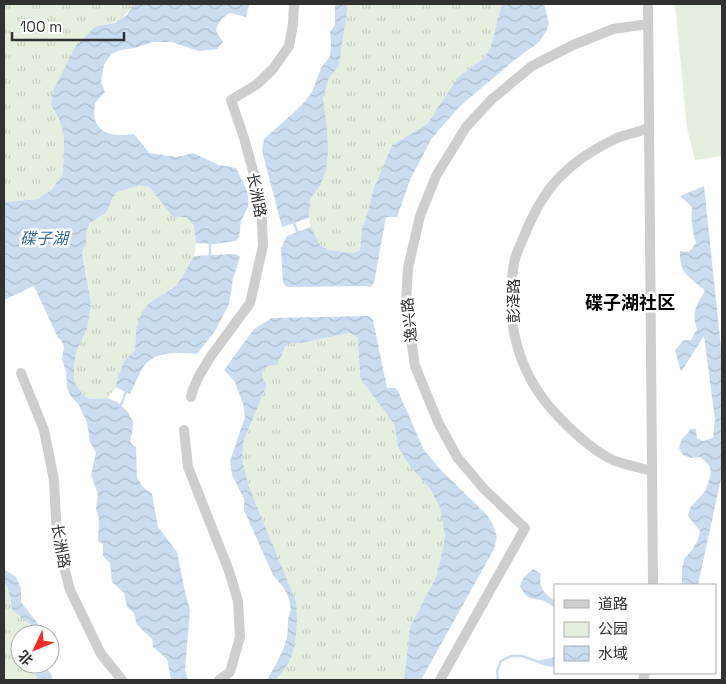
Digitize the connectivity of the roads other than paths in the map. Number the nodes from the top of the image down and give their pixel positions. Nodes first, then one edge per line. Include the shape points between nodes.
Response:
1 (294, 4) edge
2 (648, 4) edge
3 (648, 24) junction
4 (649, 128) junction
5 (21, 373) dead end
6 (191, 397) dead end
7 (184, 430) dead end
8 (652, 471) junction
9 (653, 584) edge
10 (122, 680) edge
11 (219, 680) edge
12 (440, 680) edge

1 - 6 street, 长洲路 via 289,46 273,69 256,85 231,100 261,200 263,246 250,303 211,356
2 - 3 street
3 - 4 street
3 - 12 street, 逸兴路 via 613,29 573,45 532,66 492,99 466,128 436,176 420,216 408,268 406,304 415,366 438,422 457,457 484,489 525,528
4 - 8 street
4 - 8 street, 彭泽路 via 617,138 584,156 562,174 542,198 514,261 510,299 514,336 524,368 545,402 592,447 615,461
5 - 10 street, 长洲路 via 44,430 54,480 57,539 70,590 101,654
7 - 11 street via 188,467 238,602 240,637 230,672
8 - 9 street

